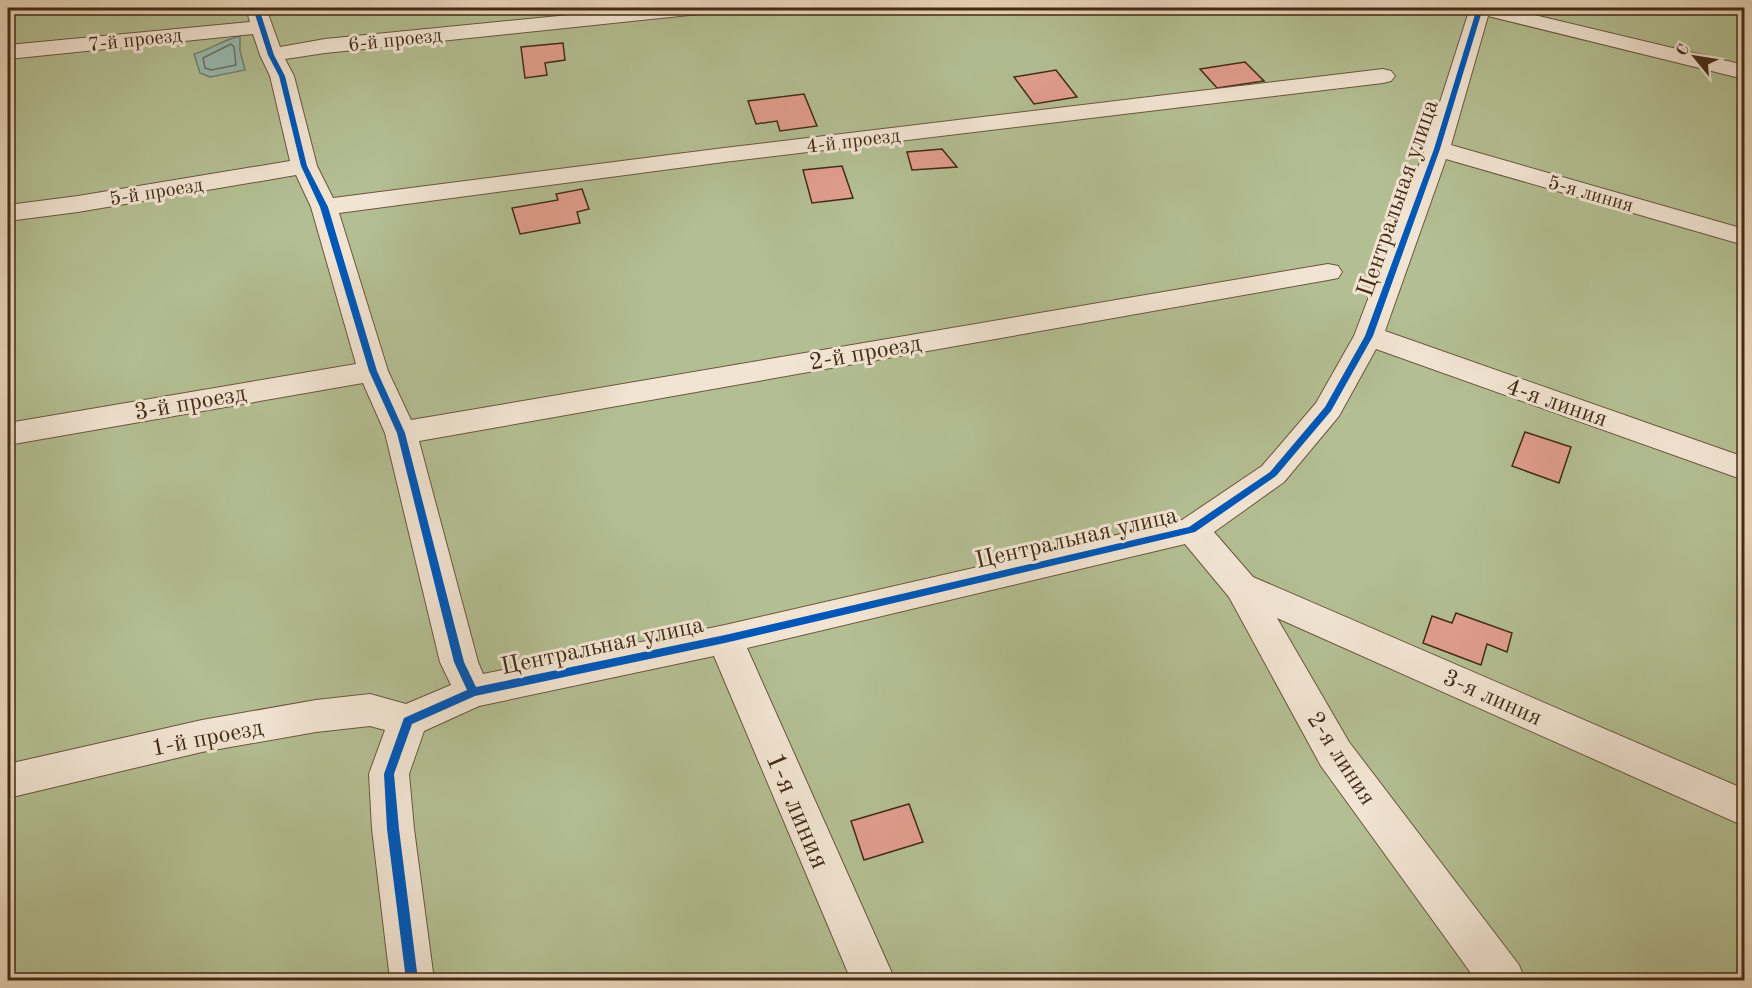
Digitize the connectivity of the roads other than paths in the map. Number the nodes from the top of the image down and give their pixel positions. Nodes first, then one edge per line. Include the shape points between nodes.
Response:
1 (699, 8) edge
2 (1480, 8) edge
3 (259, 17) edge
4 (8, 52) edge
5 (271, 55) junction
6 (1744, 72) edge
7 (1383, 76) dead end
8 (1437, 149) junction
9 (304, 166) junction
10 (324, 207) junction
11 (8, 213) edge
12 (1744, 237) edge
13 (1328, 272) dead end
14 (1369, 336) junction
15 (373, 371) junction
16 (401, 433) junction
17 (8, 434) edge
18 (1744, 469) edge
19 (1192, 530) junction
20 (1241, 587) junction
21 (725, 639) junction
22 (473, 692) junction
23 (408, 721) junction
24 (8, 781) edge
25 (1744, 808) edge
26 (411, 980) edge
27 (873, 981) edge
28 (1503, 981) edge

1 - 5 street, 6-й проезд via 325,46
2 - 6 street
2 - 8 street, Центральная улица
3 - 4 street, 7-й проезд
3 - 5 street
5 - 9 street via 282,76
7 - 10 street, 4-й проезд
8 - 12 street, 5-я линия
8 - 14 street, Центральная улица
9 - 10 street
9 - 11 street, 5-й проезд
10 - 15 street
13 - 16 street, 2-й проезд
14 - 18 street, 4-я линия
14 - 19 street, Центральная улица via 1328,410 1273,474
15 - 16 street
15 - 17 street, 3-й проезд
16 - 22 street via 459,662
19 - 20 street, 2-я линия
19 - 21 street, Центральная улица
20 - 25 street, 3-я линия
20 - 28 street, 2-я линия via 1335,754
21 - 22 street, Центральная улица
21 - 27 street, 1-я линия
22 - 23 street, Центральная улица
23 - 24 street, 1-й проезд via 370,710 316,716 202,736
23 - 26 street via 389,774

